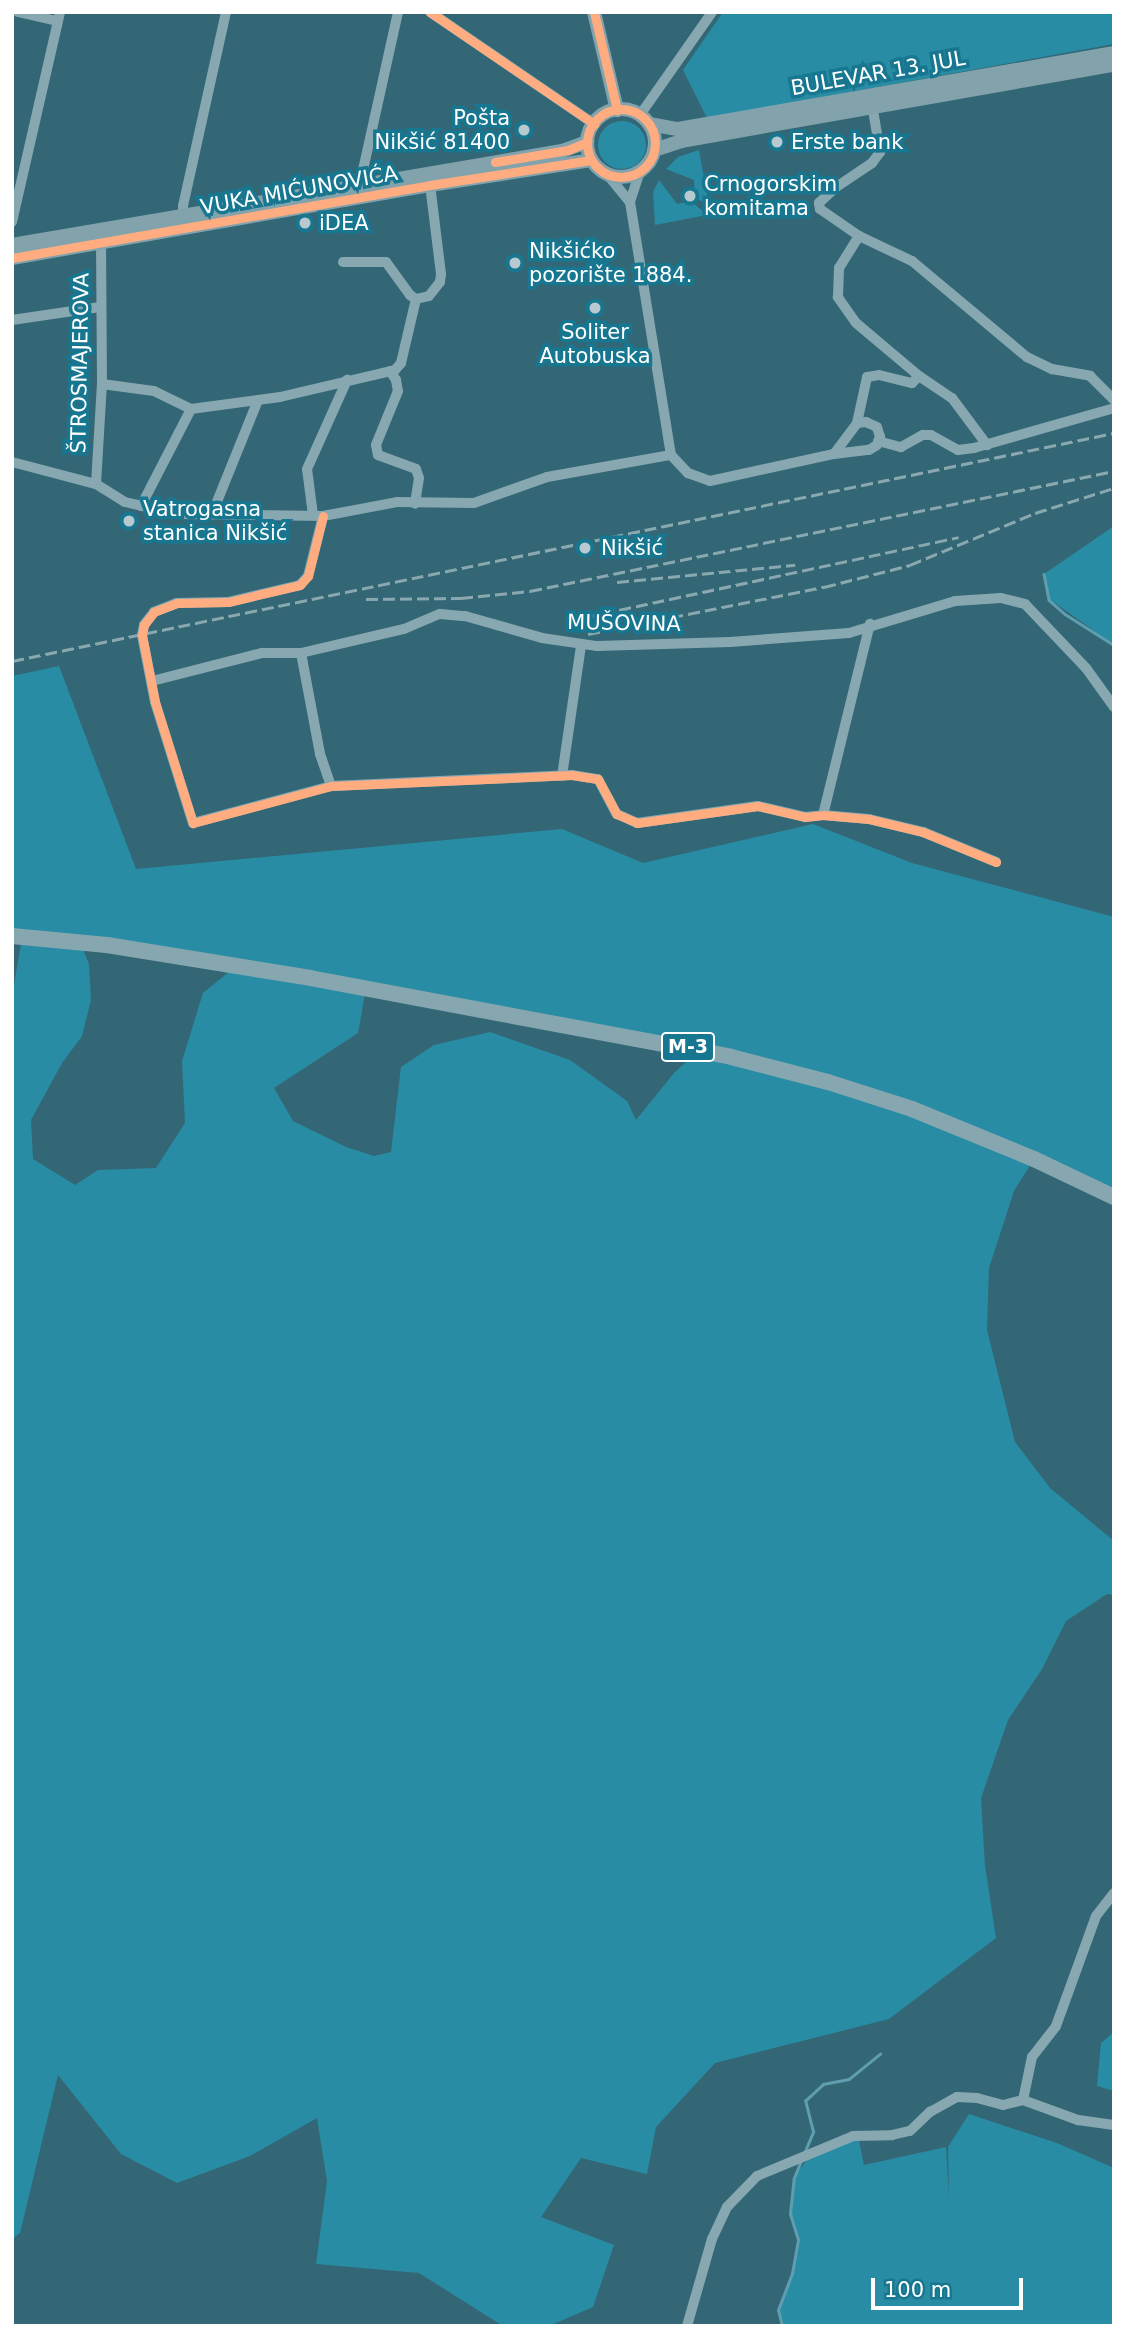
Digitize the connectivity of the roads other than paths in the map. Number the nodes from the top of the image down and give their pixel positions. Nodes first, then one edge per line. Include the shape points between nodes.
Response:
1 (18, 12) edge
2 (226, 12) edge
3 (398, 12) edge
4 (430, 12) edge
5 (594, 12) edge
6 (712, 12) edge
7 (59, 17) edge
8 (1114, 53) edge
9 (1114, 65) edge
10 (872, 102) junction
11 (617, 110) junction
12 (644, 120) junction
13 (594, 124) junction
14 (587, 142) junction
15 (654, 150) junction
16 (592, 160) junction
17 (640, 171) junction
18 (607, 174) junction
19 (430, 185) junction
20 (362, 191) junction
21 (630, 202) junction
22 (12, 222) edge
23 (183, 223) junction
24 (859, 236) junction
25 (101, 243) junction
26 (12, 245) edge
27 (12, 258) edge
28 (343, 262) dead end
29 (416, 299) junction
30 (100, 307) junction
31 (12, 320) edge
32 (390, 371) junction
33 (919, 376) junction
34 (347, 380) junction
35 (102, 384) junction
36 (1114, 400) edge
37 (258, 401) junction
38 (1114, 408) edge
39 (191, 409) junction
40 (857, 423) junction
41 (878, 441) junction
42 (987, 445) junction
43 (834, 454) junction
44 (671, 455) junction
45 (12, 462) edge
46 (96, 484) junction
47 (415, 503) junction
48 (141, 506) junction
49 (212, 514) junction
50 (318, 515) junction
51 (870, 624) junction
52 (581, 645) junction
53 (301, 653) junction
54 (152, 681) junction
55 (1110, 693) edge
56 (1114, 706) edge
57 (562, 776) junction
58 (331, 786) junction
59 (823, 815) junction
60 (996, 862) dead end
61 (12, 936) edge
62 (1114, 1197) edge
63 (1114, 1893) edge
64 (1023, 2100) junction
65 (1114, 2125) edge
66 (687, 2326) edge

1 - 7 street
2 - 23 street
3 - 20 street
4 - 13 street
5 - 11 main road
6 - 12 street
7 - 22 street
8 - 10 main road, BULEVAR 13. JUL
9 - 10 main road, BULEVAR 13. JUL
10 - 12 main road, BULEVAR 13. JUL via 678,129
10 - 15 main road, BULEVAR 13. JUL
10 - 24 street via 881,149 877,158 819,204
11 - 12 main road
11 - 13 main road
12 - 15 main road
13 - 14 main road
14 - 16 main road
14 - 20 main road, VUKA MIĆUNOVIĆA via 568,150
15 - 17 main road
16 - 18 main road
16 - 19 main road, VUKA MIĆUNOVIĆA
17 - 18 main road via 630,176
17 - 21 street
18 - 21 street
19 - 20 main road, VUKA MIĆUNOVIĆA
19 - 29 street via 441,274 435,290
20 - 23 main road, VUKA MIĆUNOVIĆA
21 - 44 street
23 - 25 main road, VUKA MIĆUNOVIĆA
23 - 26 main road, VUKA MIĆUNOVIĆA
24 - 33 street via 839,268 838,297 856,323
24 - 36 street via 912,261 1027,357 1052,369 1090,376
25 - 27 main road, VUKA MIĆUNOVIĆA
25 - 30 street, ŠTROSMAJEROVA
28 - 29 street via 386,262
29 - 32 street via 401,363
30 - 31 street
30 - 35 street, ŠTROSMAJEROVA
32 - 34 street
32 - 47 street via 398,391 376,446 378,455 416,469
33 - 40 street via 912,383 879,375 867,377
33 - 42 street via 952,398
34 - 37 street
34 - 50 street via 307,469
35 - 39 street via 154,391
35 - 46 street, ŠTROSMAJEROVA
37 - 39 street
37 - 49 street
38 - 42 street
39 - 48 street
40 - 41 street via 877,427
40 - 43 street
41 - 42 street via 901,447 931,435 958,450
41 - 43 street via 869,450
43 - 44 street via 710,481 688,473
44 - 47 street via 547,477 474,503
45 - 46 street
46 - 48 street
47 - 50 street
48 - 49 street via 177,514
49 - 50 street
50 - 54 street via 308,576 300,585 228,602 177,603 154,612 142,635
51 - 52 street, MUŠOVINA via 849,633 730,642
51 - 55 street, MUŠOVINA via 955,601 1013,599 1025,604
51 - 59 street
52 - 53 street, MUŠOVINA via 452,614
52 - 57 street
53 - 54 street, MUŠOVINA via 262,653
53 - 58 street via 320,754
54 - 58 street via 193,823
55 - 56 street, MUŠOVINA
57 - 58 street
57 - 59 street via 598,779 617,814 637,822 758,806 805,817
59 - 60 street via 869,819 923,832
61 - 62 main road, M-3 via 113,945 298,976 731,1057 917,1111 1045,1163
63 - 64 street via 1096,1916 1056,2026 1032,2057
64 - 65 street via 1077,2120
64 - 66 street via 1003,2105 957,2097 930,2112 910,2131 853,2136 757,2176 727,2207 712,2239

